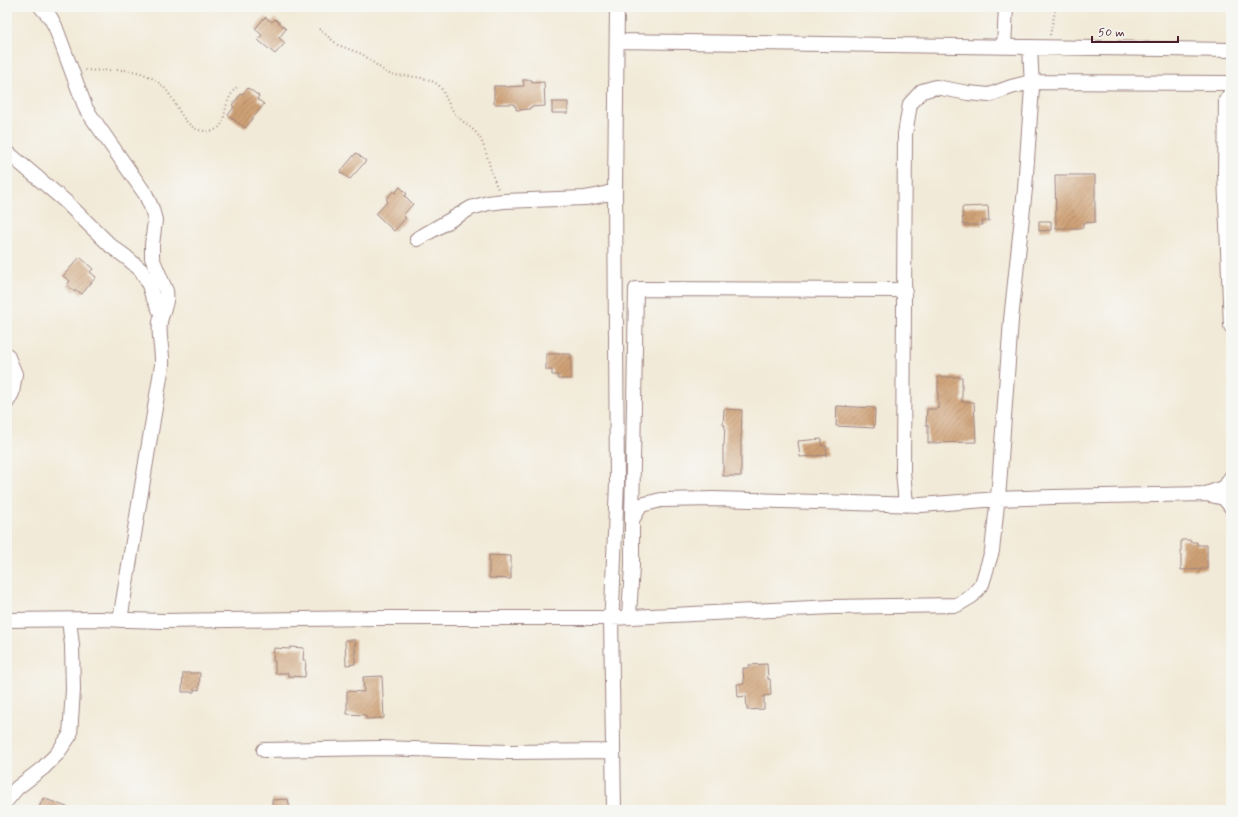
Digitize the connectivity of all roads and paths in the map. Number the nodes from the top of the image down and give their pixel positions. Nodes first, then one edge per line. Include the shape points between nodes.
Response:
1 (41, 7) edge
2 (618, 7) edge
3 (1006, 7) edge
4 (1056, 7) edge
5 (319, 29) dead end
6 (617, 41) junction
7 (1004, 47) junction
8 (1030, 47) junction
9 (1048, 48) junction
10 (1231, 50) edge
11 (69, 64) junction
12 (1031, 82) junction
13 (1231, 83) edge
14 (1214, 84) junction
15 (238, 86) dead end
16 (1229, 96) edge
17 (7, 152) edge
18 (615, 190) junction
19 (504, 201) junction
20 (417, 239) dead end
21 (905, 290) junction
22 (162, 315) junction
23 (1231, 326) edge
24 (7, 355) edge
25 (7, 402) edge
26 (1231, 477) edge
27 (1206, 494) junction
28 (998, 499) junction
29 (906, 504) junction
30 (1231, 507) edge
31 (632, 520) junction
32 (629, 616) junction
33 (611, 618) junction
34 (7, 620) edge
35 (69, 620) junction
36 (120, 620) junction
37 (264, 750) dead end
38 (613, 751) junction
39 (7, 800) edge
40 (614, 810) edge

1 - 11 street via 55,26
2 - 6 street
3 - 7 street
4 - 9 path
5 - 19 path via 338,45 362,54 387,73 420,78 439,86 453,111 479,136
6 - 7 street
6 - 18 street
7 - 8 street
8 - 9 street
8 - 12 street
9 - 10 street
11 - 15 path via 84,70 135,71 150,76 167,92 191,126 198,130 212,131 221,125 227,104
11 - 22 street via 90,116 150,202 155,220 152,258 167,297
12 - 14 street
12 - 21 street via 989,95 936,87 922,91 910,104 905,134
12 - 28 street via 1025,189 1011,320
13 - 14 street
14 - 16 street
16 - 23 street via 1225,175
17 - 22 street via 141,270
18 - 19 street via 585,198
18 - 33 street via 617,483
19 - 20 street via 471,208
21 - 29 street
21 - 31 street via 636,289
22 - 36 street via 162,365
24 - 25 street via 15,374 12,393
26 - 27 street via 1225,487
27 - 28 street
27 - 30 street via 1224,498
28 - 29 street
28 - 32 street via 992,550 982,584 972,596 957,605 832,607
29 - 31 street via 661,500 641,505
31 - 32 street
32 - 33 street
33 - 36 street
33 - 38 street
34 - 35 street
35 - 36 street
35 - 39 street via 73,690 70,735 57,754 17,788
37 - 38 street via 380,748 508,752
38 - 40 street

